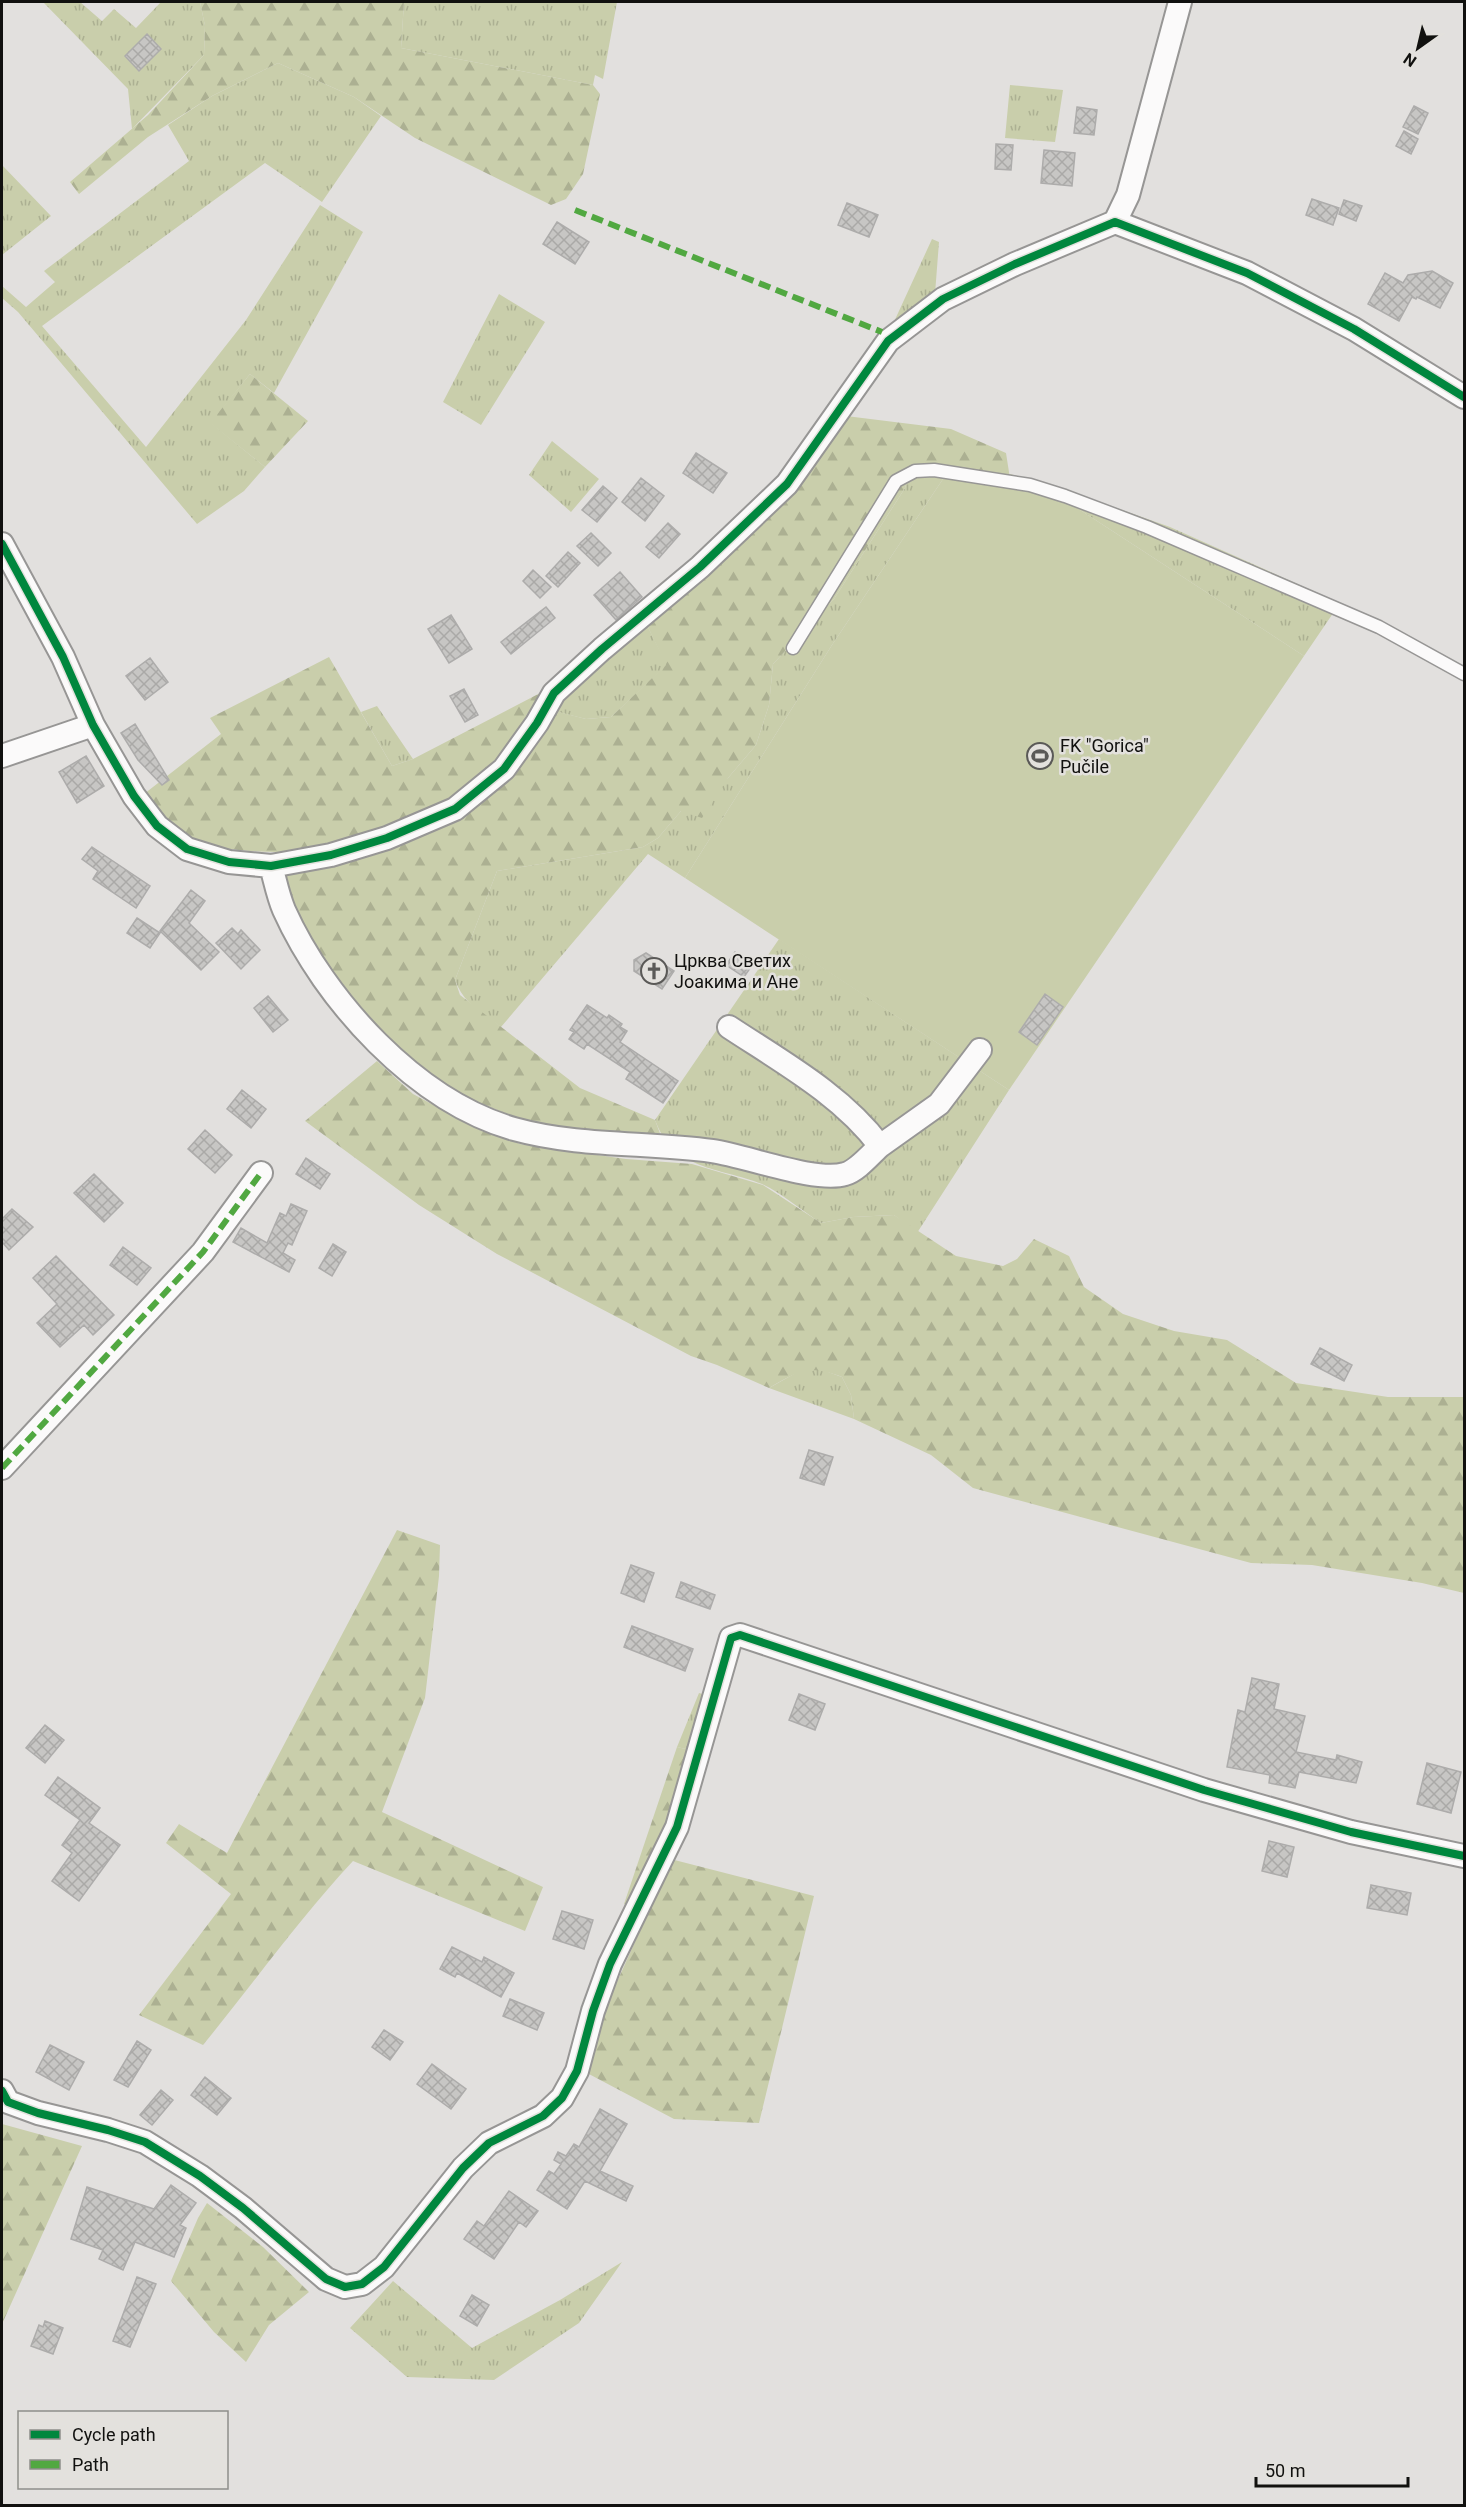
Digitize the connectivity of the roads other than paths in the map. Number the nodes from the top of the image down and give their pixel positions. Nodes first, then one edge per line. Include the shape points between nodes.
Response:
1 (1180, 2) edge
2 (1115, 222) junction
3 (1464, 397) edge
4 (2, 544) edge
5 (793, 648) dead end
6 (1464, 674) edge
7 (93, 725) junction
8 (2, 756) edge
9 (271, 866) junction
10 (729, 1028) dead end
11 (980, 1050) dead end
12 (880, 1146) junction
13 (261, 1173) dead end
14 (2, 1468) edge
15 (1464, 1856) edge
16 (2, 2091) edge

1 - 2 street via 1128,195
2 - 3 street via 1247,273 1354,328
2 - 9 street via 943,299 888,341 787,484 700,567 554,693 504,769 456,809 387,838 331,855
4 - 7 street via 63,657
5 - 6 lane via 896,481 915,471 934,470 1030,485 1147,527 1379,627
7 - 8 street
7 - 9 street via 134,796 157,826 187,849 229,862
9 - 12 street via 284,909 323,977 360,1027 432,1090 477,1114 514,1129 573,1141 710,1150 827,1177 847,1174
10 - 12 street via 805,1078 862,1122
11 - 12 street via 939,1104
13 - 14 street via 203,1252
15 - 16 street via 1352,1832 1203,1790 740,1635 731,1638 677,1827 610,1964 577,2071 562,2098 543,2116 489,2143 463,2168 384,2267 362,2284 345,2287 326,2279 243,2208 145,2142 38,2113 8,2102

